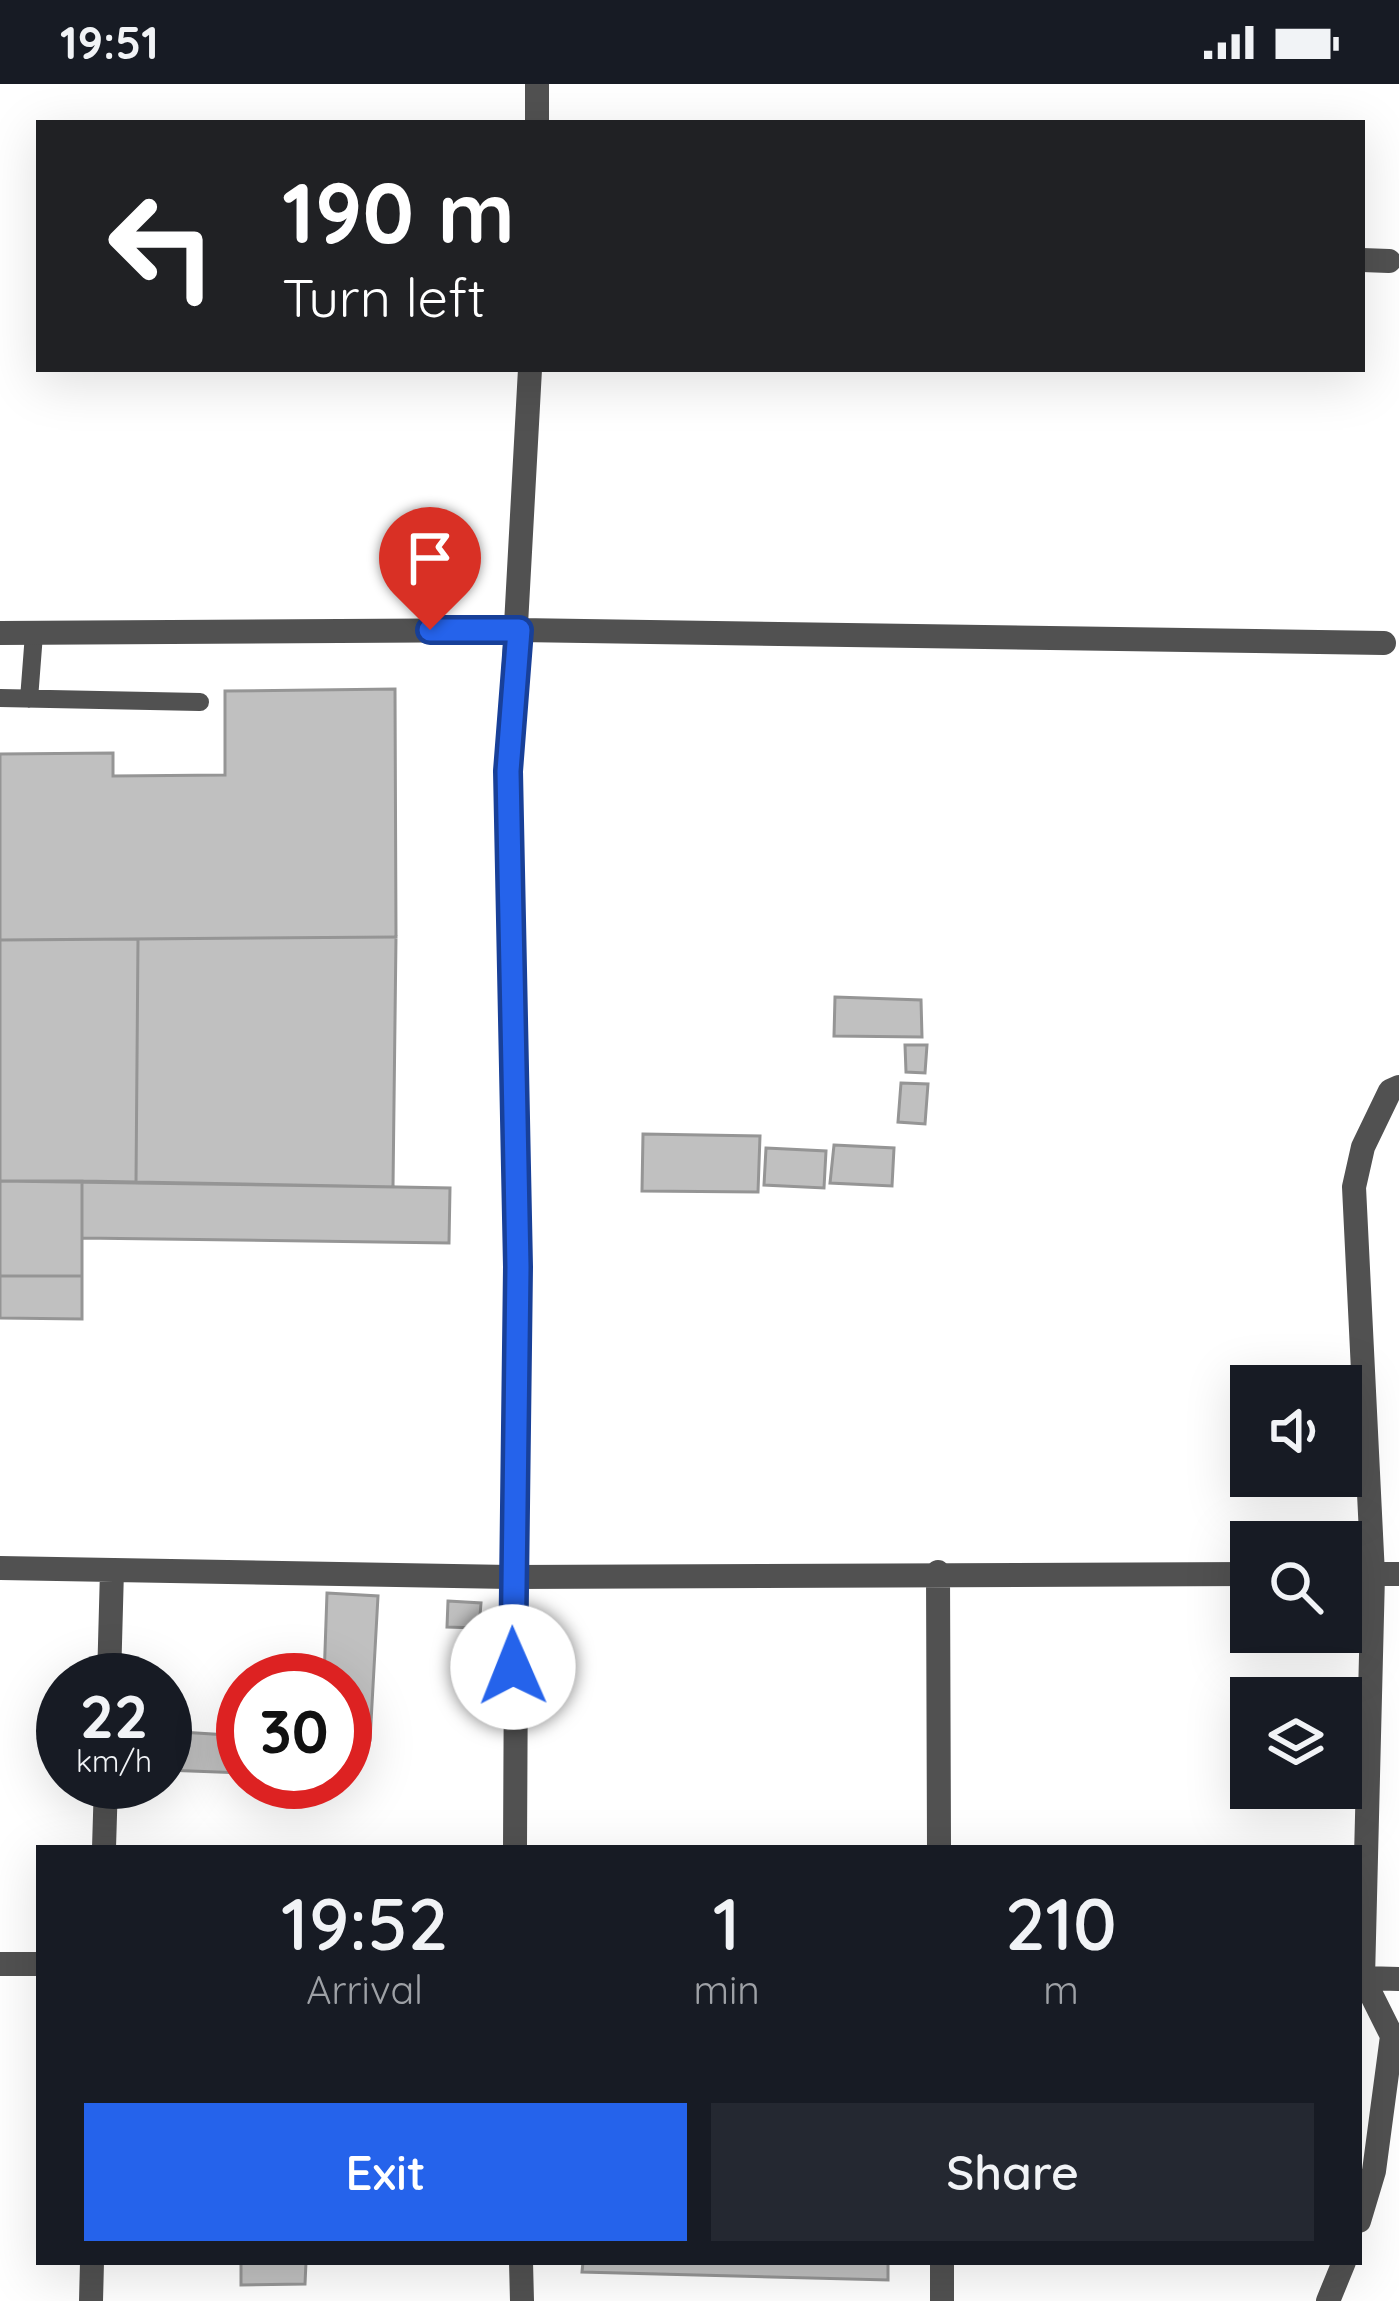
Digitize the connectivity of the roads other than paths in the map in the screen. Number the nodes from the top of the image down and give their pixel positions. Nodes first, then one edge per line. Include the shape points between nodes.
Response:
1 (537, 84) edge
2 (537, 120) edge
3 (1365, 260) edge
4 (1389, 261) dead end
5 (530, 372) edge
6 (519, 630) junction
7 (0, 633) edge
8 (34, 634) junction
9 (1384, 643) dead end
10 (0, 698) edge
11 (29, 699) junction
12 (200, 701) dead end
13 (1399, 1087) edge
14 (0, 1568) edge
15 (112, 1570) junction
16 (938, 1572) junction
17 (1230, 1574) edge
18 (1386, 1574) edge
19 (512, 1577) junction
20 (110, 1653) edge
21 (105, 1809) edge
22 (104, 1845) edge
23 (515, 1845) edge
24 (939, 1845) edge
25 (0, 1964) edge
26 (36, 1964) edge
27 (1363, 1978) junction
28 (1399, 1979) edge
29 (1362, 2211) edge
30 (92, 2265) edge
31 (521, 2265) edge
32 (942, 2265) edge
33 (1343, 2265) edge
34 (91, 2301) edge
35 (522, 2301) edge
36 (942, 2301) edge
37 (1328, 2301) edge

1 - 2 street
3 - 4 street
5 - 6 street
6 - 8 street
6 - 9 street
6 - 19 street via 508,771 518,1267
7 - 8 street
8 - 11 lane
10 - 11 lane
11 - 12 lane
13 - 18 street via 1363,1147 1354,1187
14 - 15 street
15 - 19 street
15 - 20 street
16 - 17 street
16 - 19 street
16 - 24 street
18 - 27 street
19 - 23 street
21 - 22 street
25 - 26 street
27 - 28 street
27 - 29 street via 1391,2036
30 - 34 street
31 - 35 street
32 - 36 street
33 - 37 street

